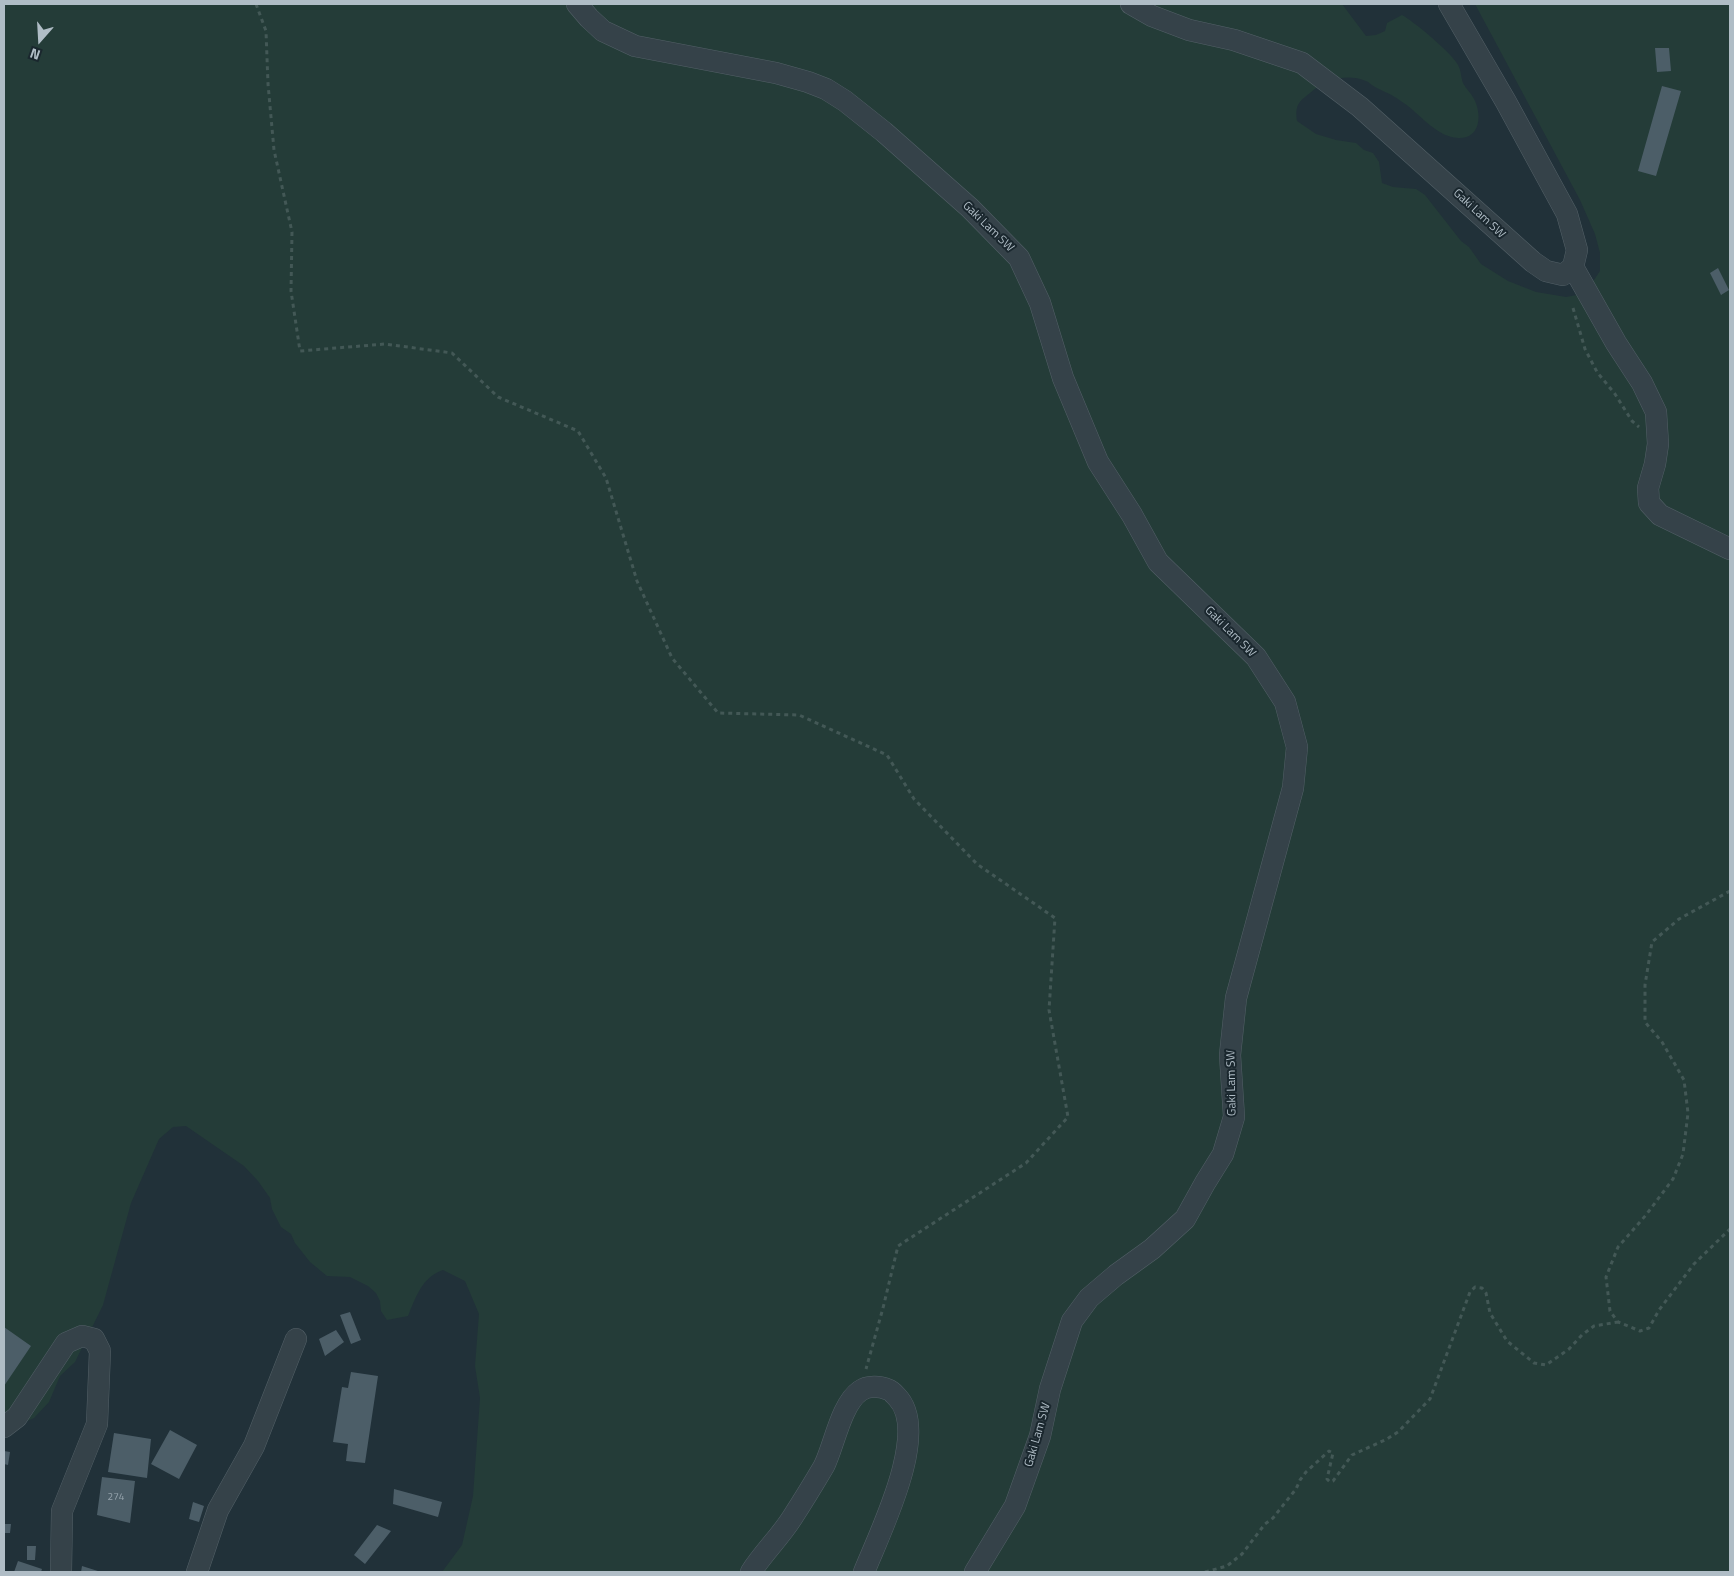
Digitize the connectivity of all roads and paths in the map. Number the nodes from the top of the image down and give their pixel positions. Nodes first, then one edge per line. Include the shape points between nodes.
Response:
1 (256, 4) edge
2 (577, 4) edge
3 (1131, 4) edge
4 (1449, 4) edge
5 (1573, 266) junction
6 (1571, 302) dead end
7 (1658, 444) junction
8 (1730, 549) edge
9 (1730, 891) edge
10 (1730, 1229) edge
11 (1618, 1322) junction
12 (296, 1339) dead end
13 (859, 1391) junction
14 (4, 1427) edge
15 (62, 1572) edge
16 (197, 1572) edge
17 (751, 1572) edge
18 (864, 1572) edge
19 (975, 1572) edge
20 (1205, 1572) edge

1 - 13 path via 266,31 274,150 292,232 291,291 300,351 384,344 452,353 498,397 578,431 606,478 637,580 672,658 718,713 799,715 888,755 914,799 977,864 1055,918 1048,1010 1068,1116 1026,1163 898,1246
2 - 19 street, Gaki Lam SW via 603,31 635,46 776,73 826,89 918,161 1019,258 1040,302 1063,378 1098,462 1158,562 1256,657 1285,702 1297,748 1293,788 1236,998 1230,1055 1234,1117 1223,1154 1185,1219 1090,1298 1072,1322 1050,1389 1040,1436 1016,1506
3 - 5 street, Gaki Lam SW via 1189,30 1234,40 1302,63 1360,107 1533,262 1546,271 1563,274
4 - 5 street via 1567,214 1577,250
5 - 7 street via 1656,412
6 - 7 path via 1585,348 1597,372 1632,421
7 - 8 street via 1648,488 1649,503 1660,515
9 - 11 path via 1678,920 1652,942 1645,986 1645,1022 1662,1042 1684,1080 1688,1113 1683,1154 1673,1179 1618,1247 1606,1277 1610,1311
10 - 11 path via 1694,1264 1649,1328 1640,1331
11 - 20 path via 1594,1326 1558,1358 1546,1364 1534,1363 1507,1341 1490,1313 1486,1293 1475,1287 1470,1292 1430,1399 1420,1410 1398,1432 1352,1455 1330,1482 1327,1478 1333,1453 1329,1451 1306,1472 1296,1489 1242,1554 1226,1566
12 - 16 street via 254,1446 218,1510
13 - 17 street via 848,1405 824,1464 792,1518
13 - 18 street via 870,1386 890,1390 907,1412 910,1436 905,1464
14 - 15 street via 17,1417 66,1342 82,1336 94,1340 100,1351 97,1424 62,1511

